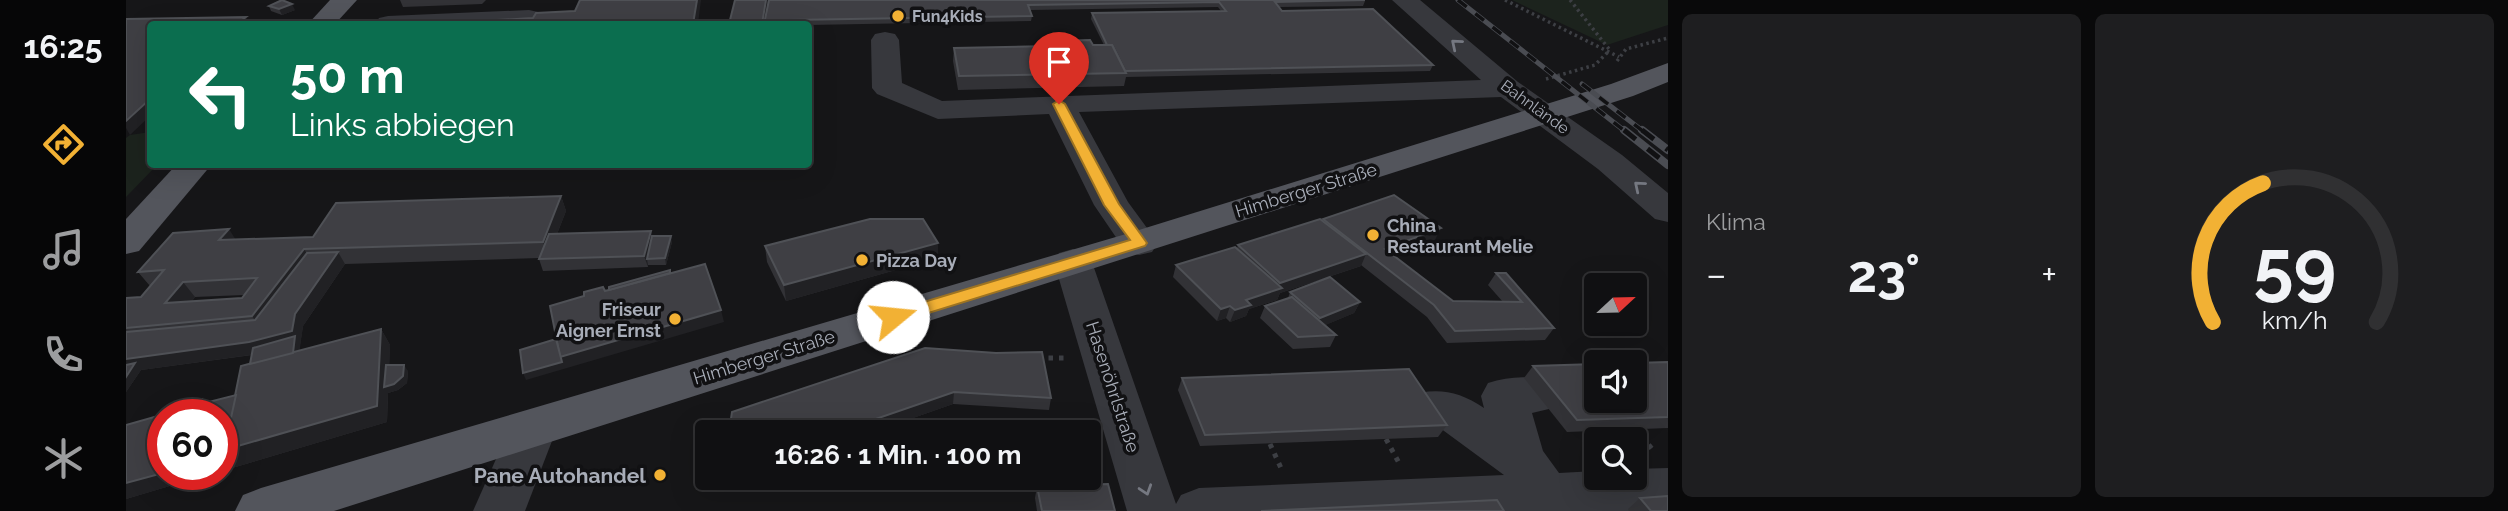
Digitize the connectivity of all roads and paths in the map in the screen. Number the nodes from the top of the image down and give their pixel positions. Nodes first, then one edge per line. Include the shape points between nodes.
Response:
1 (344, 0) edge
2 (1405, 0) edge
3 (1505, 0) edge
4 (1570, 0) edge
5 (547, 17) edge
6 (324, 21) edge
7 (456, 21) edge
8 (1668, 38) edge
9 (885, 40) dead end
10 (1608, 50) junction
11 (1668, 72) edge
12 (1508, 88) junction
13 (1059, 104) junction
14 (1546, 114) junction
15 (192, 168) edge
16 (1668, 211) edge
17 (126, 242) edge
18 (1139, 243) junction
19 (1073, 262) junction
20 (1034, 358) edge
21 (1074, 359) dead end
22 (1537, 395) dead end
23 (1420, 410) edge
24 (533, 428) junction
25 (1541, 489) edge
26 (1668, 490) edge
27 (261, 511) edge
28 (499, 511) edge
29 (1153, 511) edge
30 (1199, 511) edge

1 - 6 main road
12 -> 2 street, Bahnlände
3 - 10 path
4 - 10 path
5 - 7 street
8 - 10 path via 1626,50 1619,57
9 - 13 street via 887,88 938,110
10 - 12 path via 1595,65
11 - 14 main road, Himberger Straße
12 - 13 street
12 - 14 street, Bahnlände
13 - 18 street via 1112,205
16 -> 14 street, Bahnlände
14 - 18 main road, Himberger Straße
15 - 17 main road
18 - 19 main road, Himberger Straße
19 - 24 main road, Himberger Straße
19 -> 29 street, Hasenöhrlstraße
20 - 21 path
22 - 25 street via 1504,396
23 - 25 street via 1449,409
24 - 27 main road, Himberger Straße
24 - 28 street
25 - 26 street
25 - 30 street

